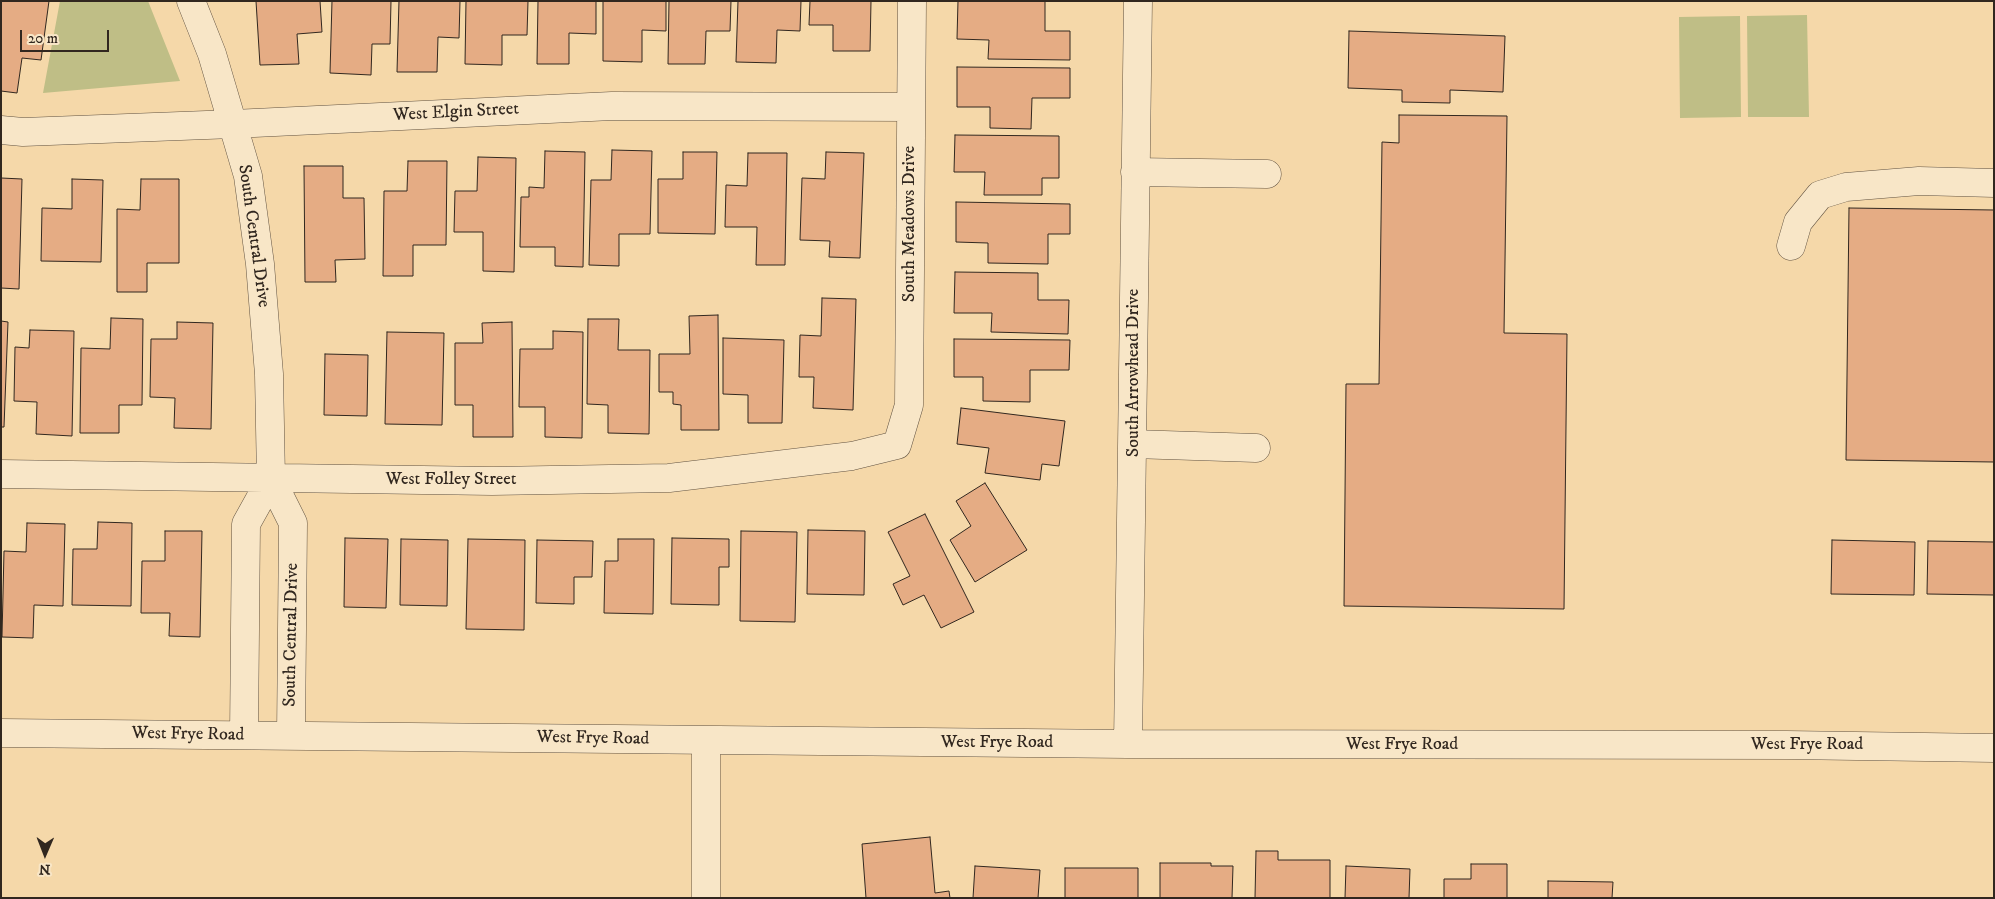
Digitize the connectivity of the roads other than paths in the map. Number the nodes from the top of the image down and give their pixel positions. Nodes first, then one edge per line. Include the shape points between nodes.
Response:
1 (191, 1) edge
2 (912, 1) edge
3 (1138, 1) edge
4 (910, 107) junction
5 (233, 124) junction
6 (1, 130) edge
7 (1135, 172) junction
8 (1267, 174) dead end
9 (1994, 182) edge
10 (1791, 246) dead end
11 (1134, 444) junction
12 (897, 445) joint
13 (1256, 448) dead end
14 (1, 474) edge
15 (270, 479) junction
16 (1, 733) edge
17 (244, 735) junction
18 (291, 736) junction
19 (706, 740) junction
20 (1128, 744) junction
21 (1994, 748) edge
22 (706, 898) edge

1 - 5 street, South Central Drive via 212,54
2 - 4 street, South Meadows Drive
3 - 7 street, South Arrowhead Drive
4 - 5 street, West Elgin Street via 612,106
4 - 12 street, South Meadows Drive via 909,405
5 - 6 street, West Elgin Street
5 - 15 street, South Central Drive via 248,176 260,264 269,374
7 - 8 street
7 - 11 street, South Arrowhead Drive
9 - 10 street via 1919,181 1846,187 1820,195 1798,222
11 - 13 street
11 - 20 street, South Arrowhead Drive
12 - 15 street, West Folley Street via 852,456 669,478
14 - 15 street, West Folley Street
15 - 17 street, South Central Drive via 246,524
15 - 18 street, South Central Drive via 294,523
16 - 17 street, West Frye Road
17 - 18 street, West Frye Road
18 - 19 street, West Frye Road
19 - 20 street, West Frye Road
19 - 22 street
20 - 21 street, West Frye Road

